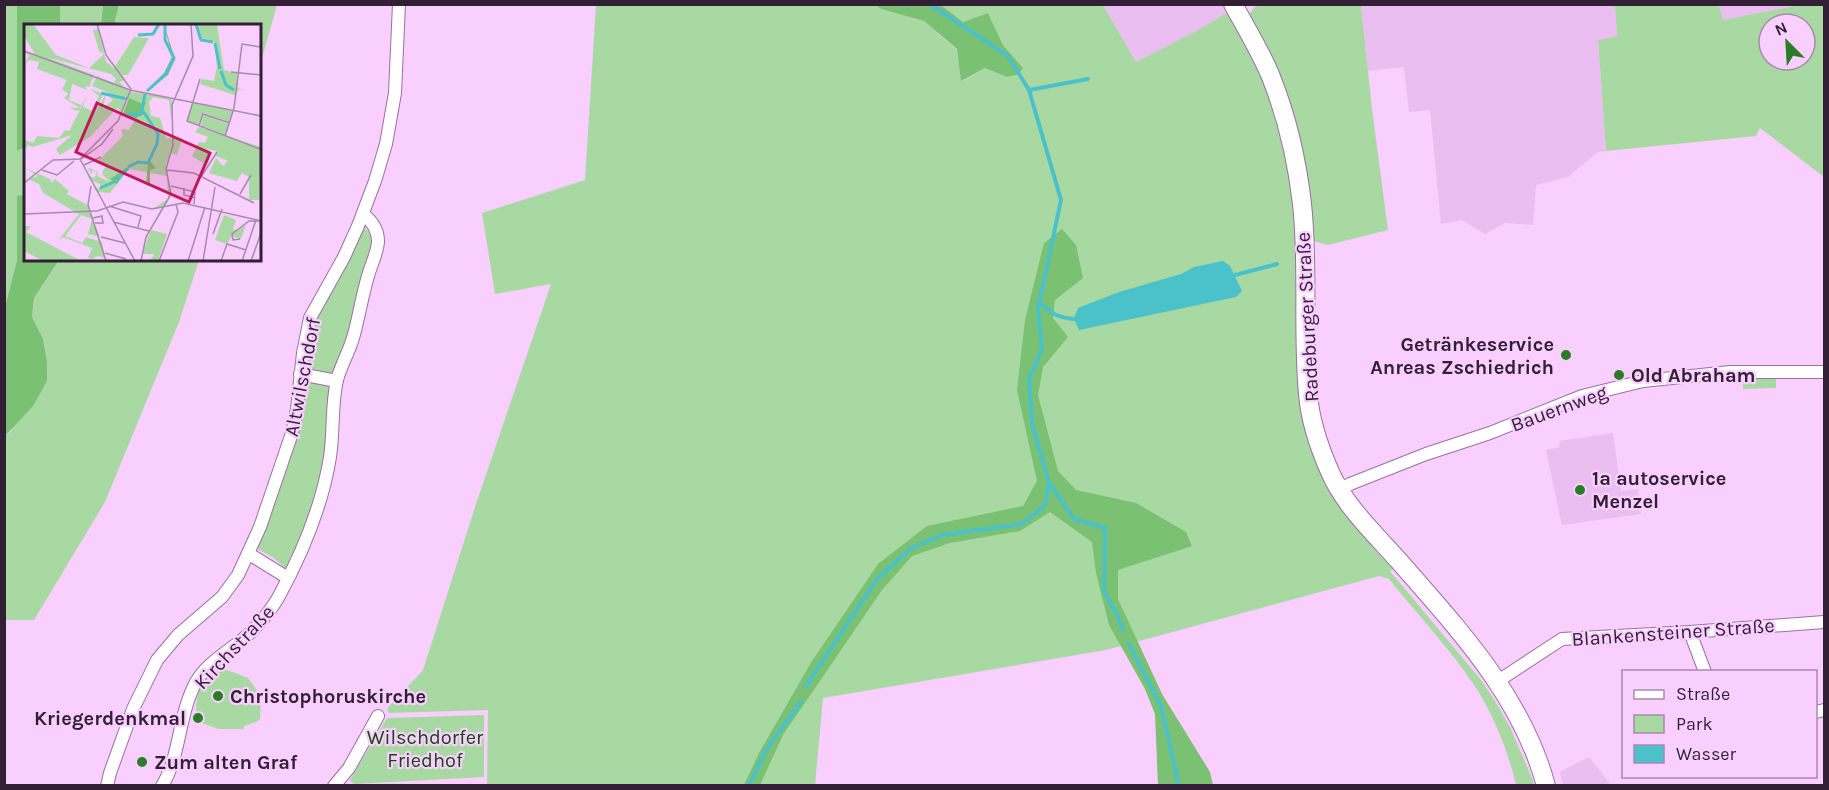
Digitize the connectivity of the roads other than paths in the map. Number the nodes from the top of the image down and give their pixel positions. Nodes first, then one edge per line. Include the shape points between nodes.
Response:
1 (399, 4) edge
2 (1233, 4) edge
3 (363, 214) junction
4 (1824, 372) edge
5 (300, 374) junction
6 (337, 381) junction
7 (1340, 490) junction
8 (249, 554) junction
9 (288, 578) junction
10 (1824, 622) edge
11 (1690, 632) junction
12 (1704, 670) edge
13 (1498, 681) junction
14 (378, 717) dead end
15 (107, 786) edge
16 (162, 786) edge
17 (334, 786) edge
18 (1546, 786) edge

1 - 3 street, Altwilschdorf via 392,112
2 - 7 main road, Radeburger Straße via 1270,75 1296,163 1302,206 1308,394 1315,429
3 - 5 street, Altwilschdorf via 310,318
3 - 6 street, Kirchstraße via 375,228 378,242 353,339
4 - 7 street, Bauernweg via 1730,372 1643,381 1582,396
5 - 6 street
5 - 8 street, Altwilschdorf via 292,433
6 - 9 street, Kirchstraße via 330,456 319,504
7 - 13 main road, Radeburger Straße
8 - 9 street
8 - 15 street, Altwilschdorf via 222,597 178,635 157,660 133,709
9 - 16 street, Kirchstraße via 273,606 250,633 198,680 178,733 171,771
10 - 11 street, Blankensteiner Straße
11 - 12 street
11 - 13 street, Blankensteiner Straße via 1562,639
13 - 18 main road, Radeburger Straße via 1522,721
14 - 17 street

